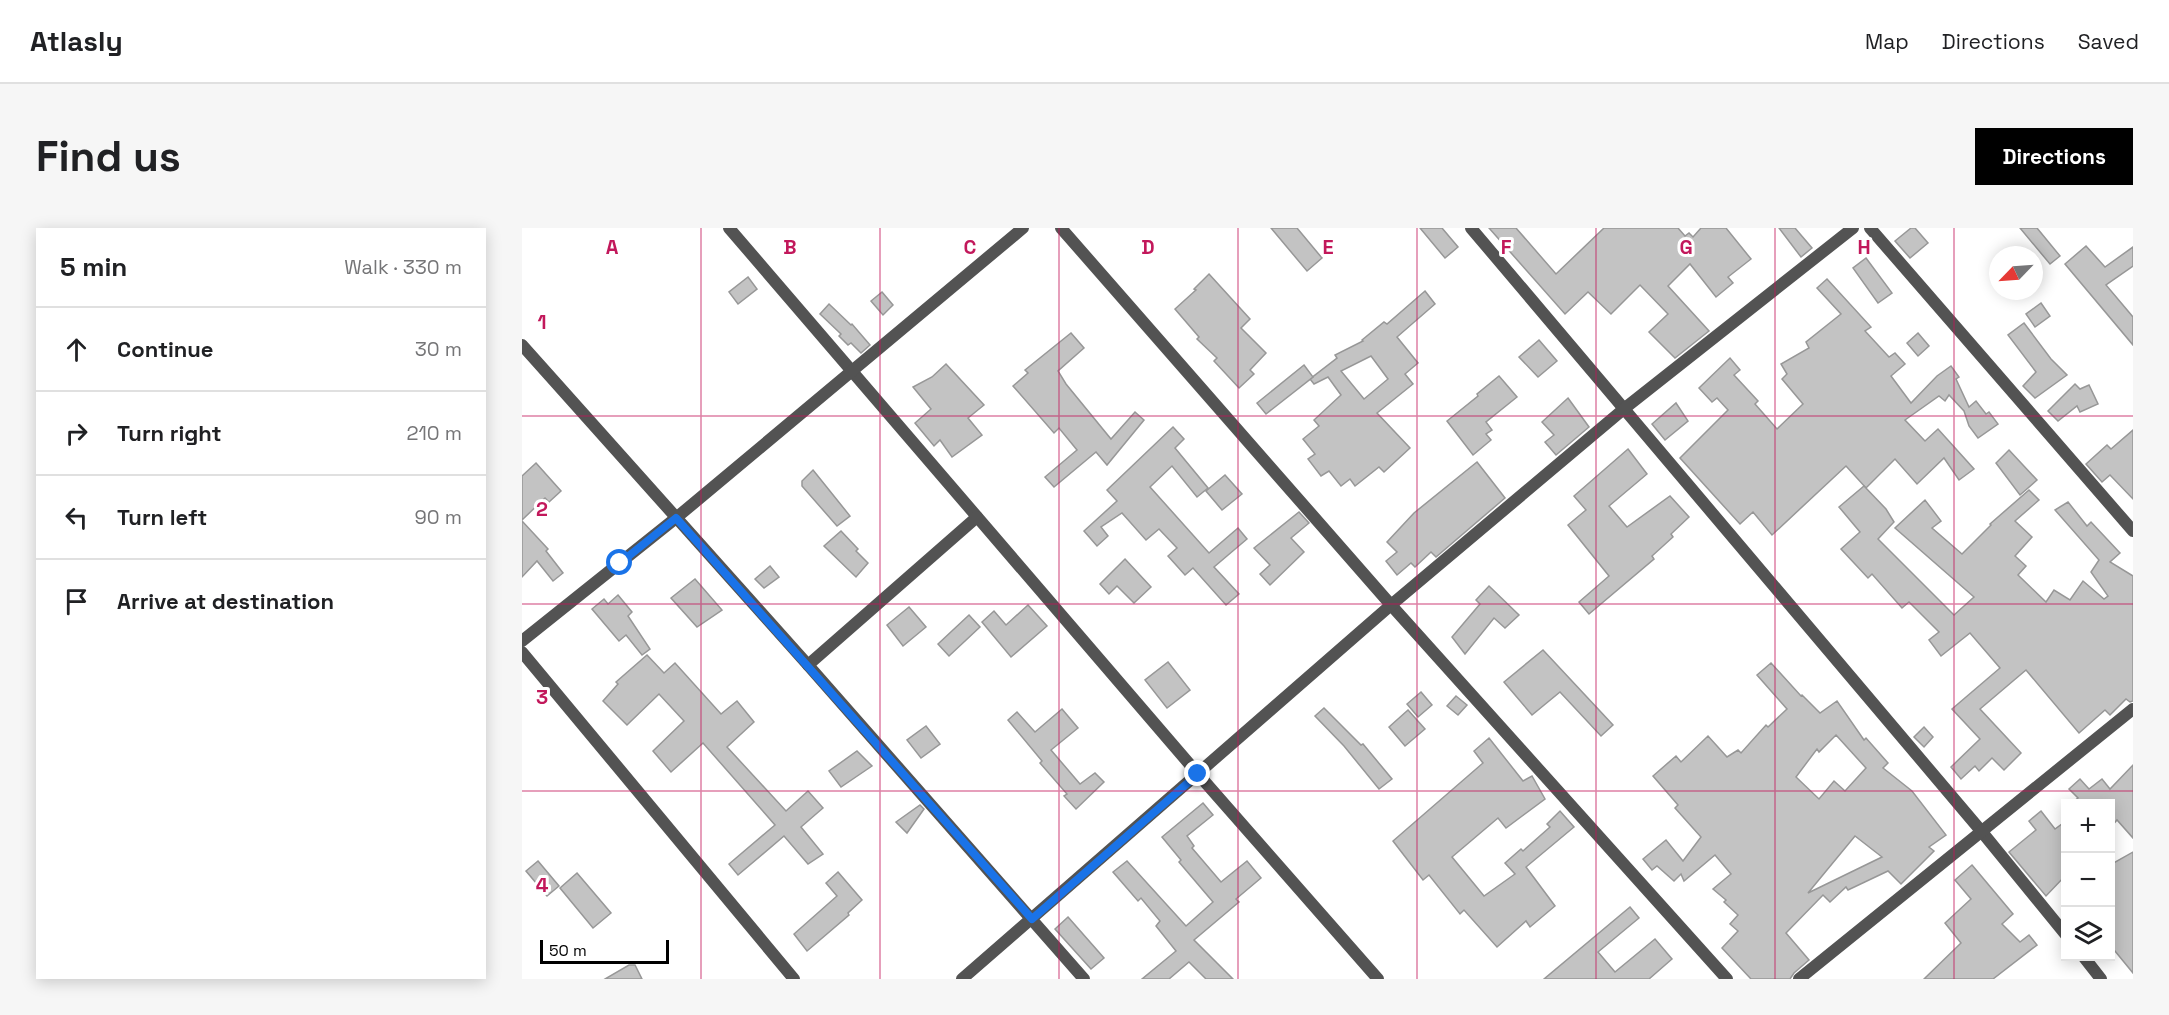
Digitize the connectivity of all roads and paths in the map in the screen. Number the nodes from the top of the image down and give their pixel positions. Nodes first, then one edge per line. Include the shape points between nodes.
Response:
1 (729, 228) edge
2 (1023, 228) edge
3 (1061, 228) edge
4 (1471, 228) edge
5 (1853, 228) edge
6 (1870, 228) edge
7 (522, 345) edge
8 (851, 371) junction
9 (1625, 408) junction
10 (977, 517) junction
11 (676, 518) junction
12 (2133, 531) edge
13 (1391, 605) junction
14 (522, 641) edge
15 (522, 652) edge
16 (808, 665) junction
17 (2133, 709) edge
18 (1198, 774) junction
19 (1982, 832) junction
20 (1032, 919) junction
21 (2061, 929) edge
22 (2086, 961) edge
23 (794, 979) edge
24 (962, 979) edge
25 (1084, 979) edge
26 (1378, 979) edge
27 (1727, 979) edge
28 (1799, 979) edge
29 (2101, 979) edge

1 - 8 street
2 - 8 street
3 - 13 street
4 - 9 street
5 - 9 street
6 - 12 street
7 - 11 street
8 - 10 street
8 - 11 street
9 - 13 street
9 - 19 street
10 - 16 street
10 - 18 street
11 - 14 street
11 - 16 street
13 - 18 street
13 - 27 street
15 - 23 street
16 - 20 street
17 - 19 street
18 - 20 street
18 - 26 street
19 - 21 street
19 - 28 street
20 - 24 street
20 - 25 street
22 - 29 street

